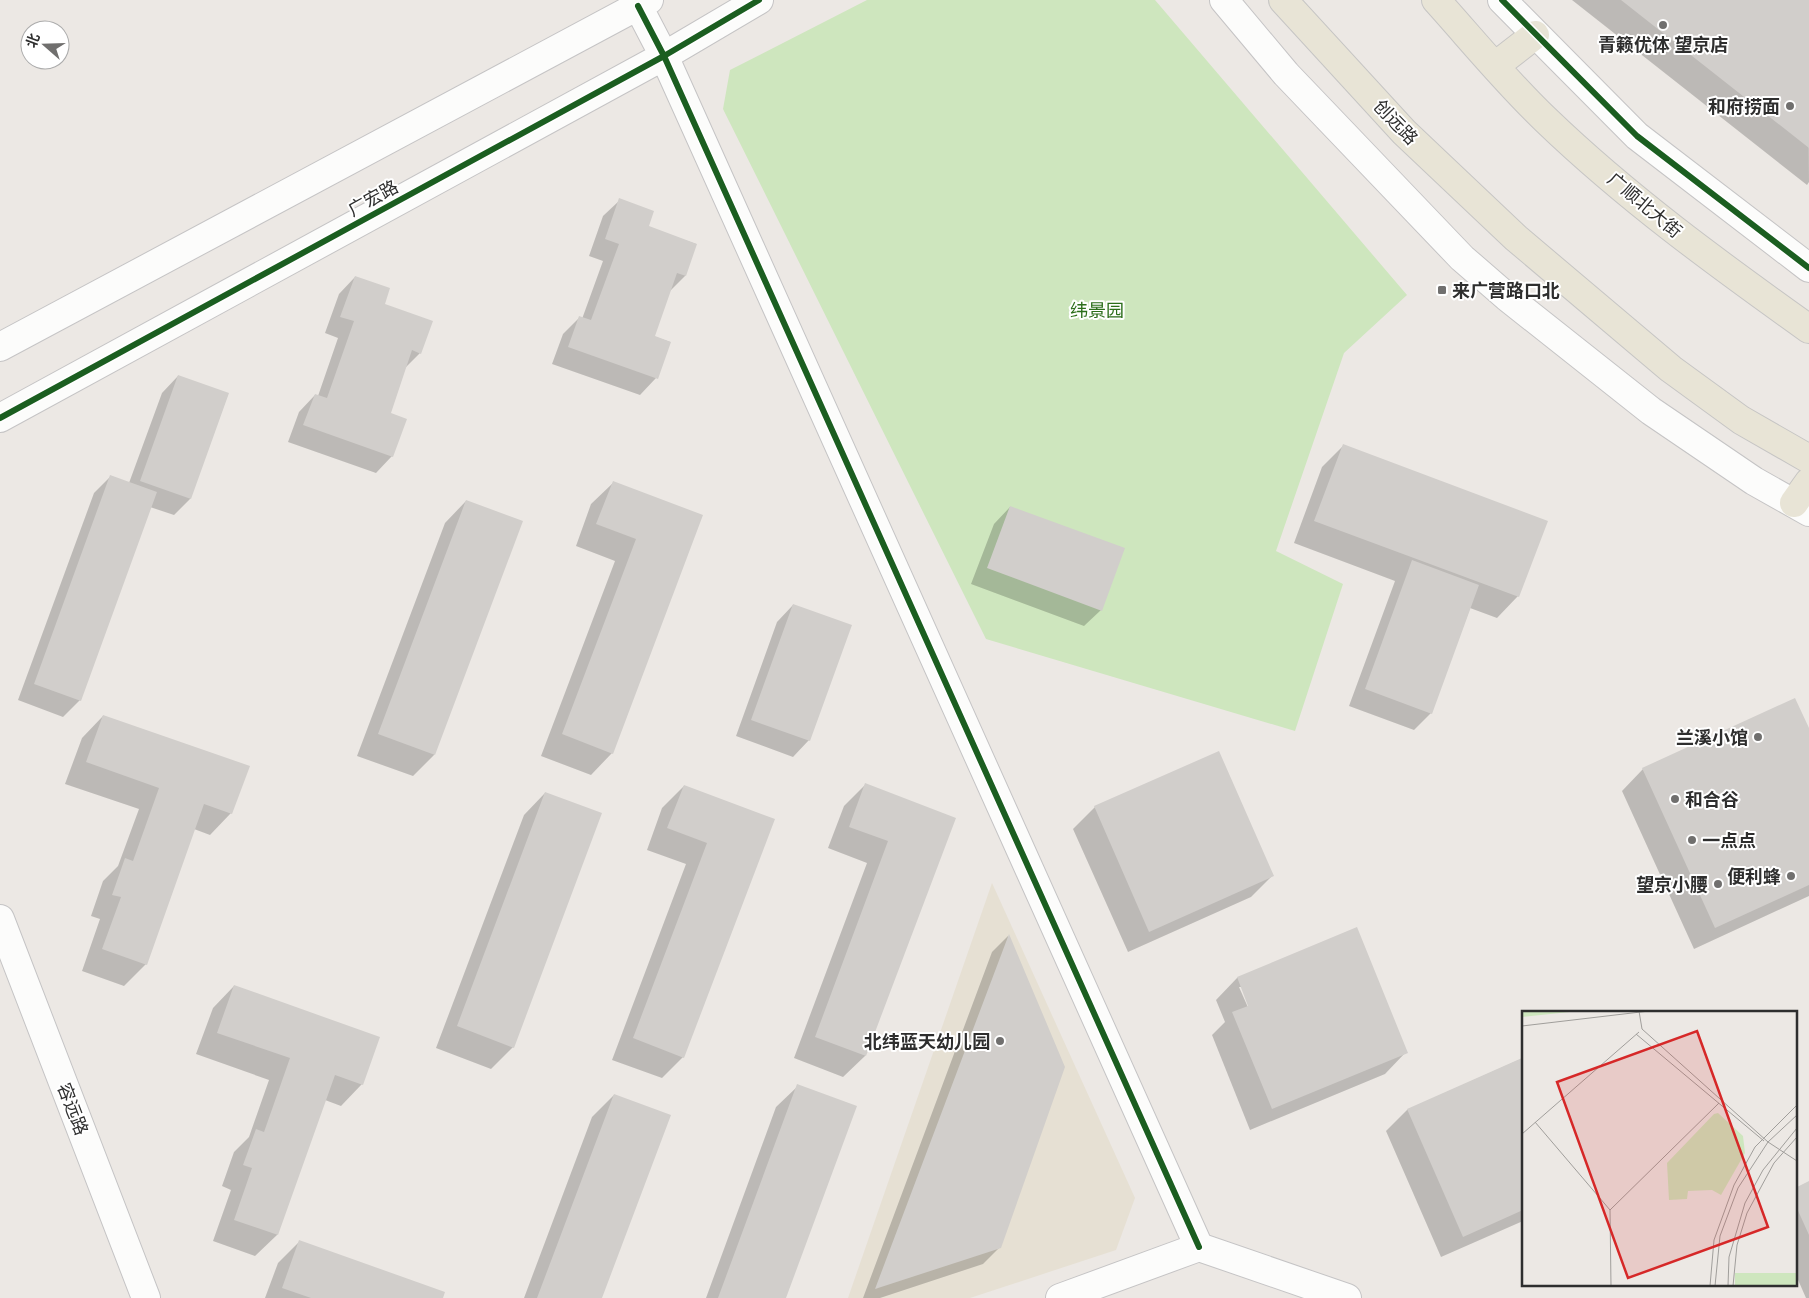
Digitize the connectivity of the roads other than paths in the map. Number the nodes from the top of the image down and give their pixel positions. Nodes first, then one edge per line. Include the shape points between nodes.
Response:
1 (759, 0) edge
2 (1224, 0) edge
3 (1283, 0) edge
4 (1436, 0) edge
5 (1502, 0) edge
6 (644, 3) edge
7 (1534, 34) junction
8 (664, 56) junction
9 (1495, 66) junction
10 (1809, 268) edge
11 (1809, 329) edge
12 (0, 347) edge
13 (0, 418) edge
14 (1809, 459) edge
15 (1804, 499) edge
16 (0, 919) edge
17 (1199, 1247) junction
18 (146, 1298) edge
19 (1060, 1298) edge
20 (1347, 1298) edge

1 - 8 street, 广宏路
2 - 15 street via 1286,74 1462,258 1507,297 1651,411 1754,481
3 - 14 main road, 创远路 via 1404,132 1516,238 1671,369 1741,420
4 - 9 main road
5 - 7 street
6 - 8 street
6 - 12 street
7 - 9 main road
7 - 10 street via 1637,136
8 - 13 street, 广宏路
8 - 17 street
9 - 11 main road, 广顺北大街 via 1545,120 1623,188 1702,252
16 - 18 street, 容远路
17 - 19 street
17 - 20 street

